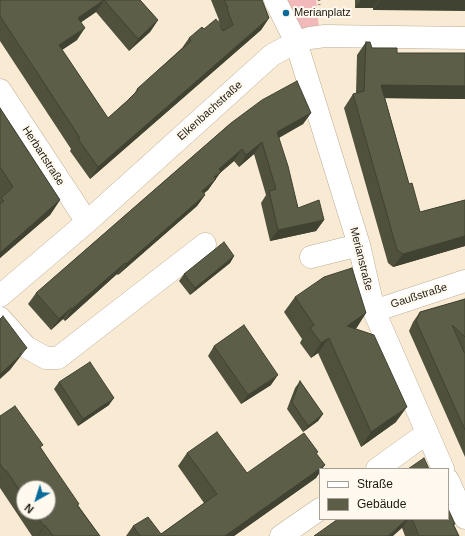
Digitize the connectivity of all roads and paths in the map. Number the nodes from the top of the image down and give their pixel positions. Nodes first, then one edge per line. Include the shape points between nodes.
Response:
1 (275, 0) edge
2 (465, 38) edge
3 (296, 42) junction
4 (0, 90) edge
5 (87, 222) junction
6 (205, 244) dead end
7 (359, 245) junction
8 (311, 257) dead end
9 (465, 281) edge
10 (0, 296) edge
11 (374, 311) junction
12 (0, 318) edge
13 (427, 433) junction
14 (378, 468) edge
15 (443, 468) edge
16 (449, 482) edge
17 (319, 510) edge
18 (465, 518) edge
19 (282, 536) edge

1 - 3 street
2 - 3 street, Elkenbachstraße via 325,36
3 - 5 street, Elkenbachstraße via 272,55
3 - 7 street, Merianstraße
4 - 5 street, Herbartstraße
5 - 10 street, Elkenbachstraße
6 - 12 street via 58,358 46,358 26,347
7 - 8 street
7 - 11 street, Merianstraße
9 - 11 street, Gaußstraße
11 - 13 street, Merianstraße
13 - 14 street
13 - 15 street, Merianstraße
16 - 18 street
17 - 19 street

